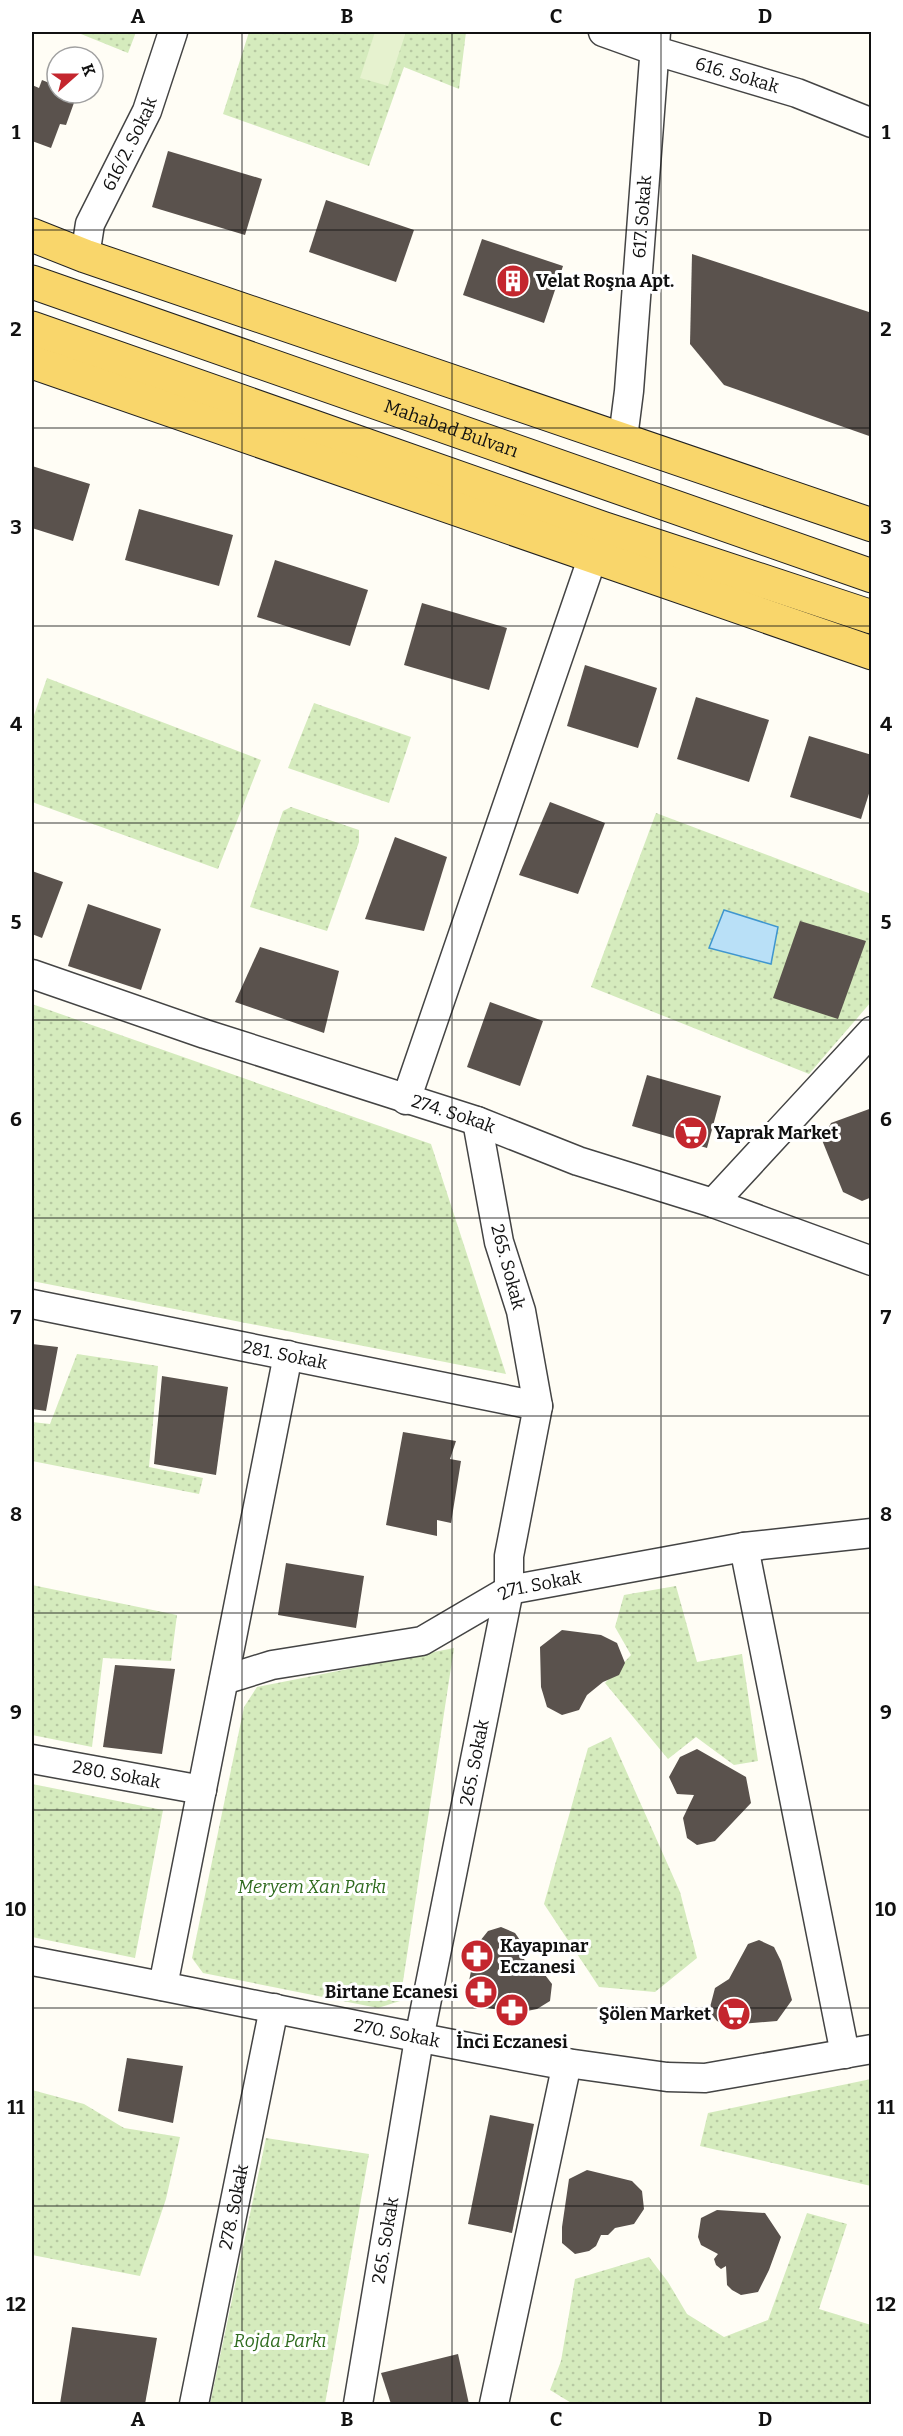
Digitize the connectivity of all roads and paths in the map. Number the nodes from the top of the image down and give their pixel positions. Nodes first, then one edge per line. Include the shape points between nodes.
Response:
1 (173, 32) edge
2 (603, 32) edge
3 (656, 41) edge
4 (872, 123) edge
5 (32, 235) edge
6 (85, 256) junction
7 (32, 282) edge
8 (32, 328) edge
9 (32, 362) edge
10 (623, 438) junction
11 (872, 525) edge
12 (593, 556) junction
13 (872, 576) edge
14 (872, 617) edge
15 (872, 652) edge
16 (32, 974) edge
17 (872, 1031) edge
18 (406, 1100) junction
19 (477, 1121) junction
20 (713, 1203) junction
21 (872, 1261) edge
22 (32, 1304) edge
23 (288, 1355) junction
24 (538, 1406) junction
25 (872, 1533) edge
26 (744, 1547) junction
27 (509, 1590) junction
28 (224, 1680) junction
29 (32, 1759) edge
30 (202, 1790) junction
31 (32, 1961) edge
32 (163, 1986) junction
33 (274, 2008) junction
34 (419, 2039) junction
35 (858, 2051) edge
36 (567, 2063) junction
37 (194, 2404) edge
38 (358, 2404) edge
39 (494, 2404) edge

1 - 6 street, 616/2. Sokak via 147,111 90,224
2 - 3 street, 616. Sokak
3 - 4 street, 616. Sokak
3 - 10 street, 617. Sokak via 630,391
5 - 6 main road
6 - 10 main road
7 - 13 main road, Mahabad Bulvarı
8 - 14 main road via 602,528
9 - 12 main road
10 - 11 main road
12 - 15 main road
12 - 18 street
16 - 18 street, 274. Sokak
17 - 20 street
18 - 19 street, 274. Sokak
19 - 20 street, 274. Sokak via 578,1161
19 - 24 street, 265. Sokak via 499,1242 521,1311
20 - 21 street, 274. Sokak
22 - 23 street, 281. Sokak
23 - 24 street, 281. Sokak
23 - 28 street
24 - 27 street, 265. Sokak via 509,1556
25 - 26 street, 271. Sokak
26 - 27 street, 271. Sokak
26 - 35 street
27 - 28 street, 271. Sokak via 422,1641 273,1665
27 - 34 street, 265. Sokak
28 - 30 street
29 - 30 street, 280. Sokak
30 - 32 street
31 - 32 street, 270. Sokak
32 - 33 street, 270. Sokak
33 - 34 street, 270. Sokak
33 - 37 street, 278. Sokak
34 - 36 street, 270. Sokak
34 - 38 street, 265. Sokak
35 - 36 street, 270. Sokak via 705,2078 667,2077
36 - 39 street

